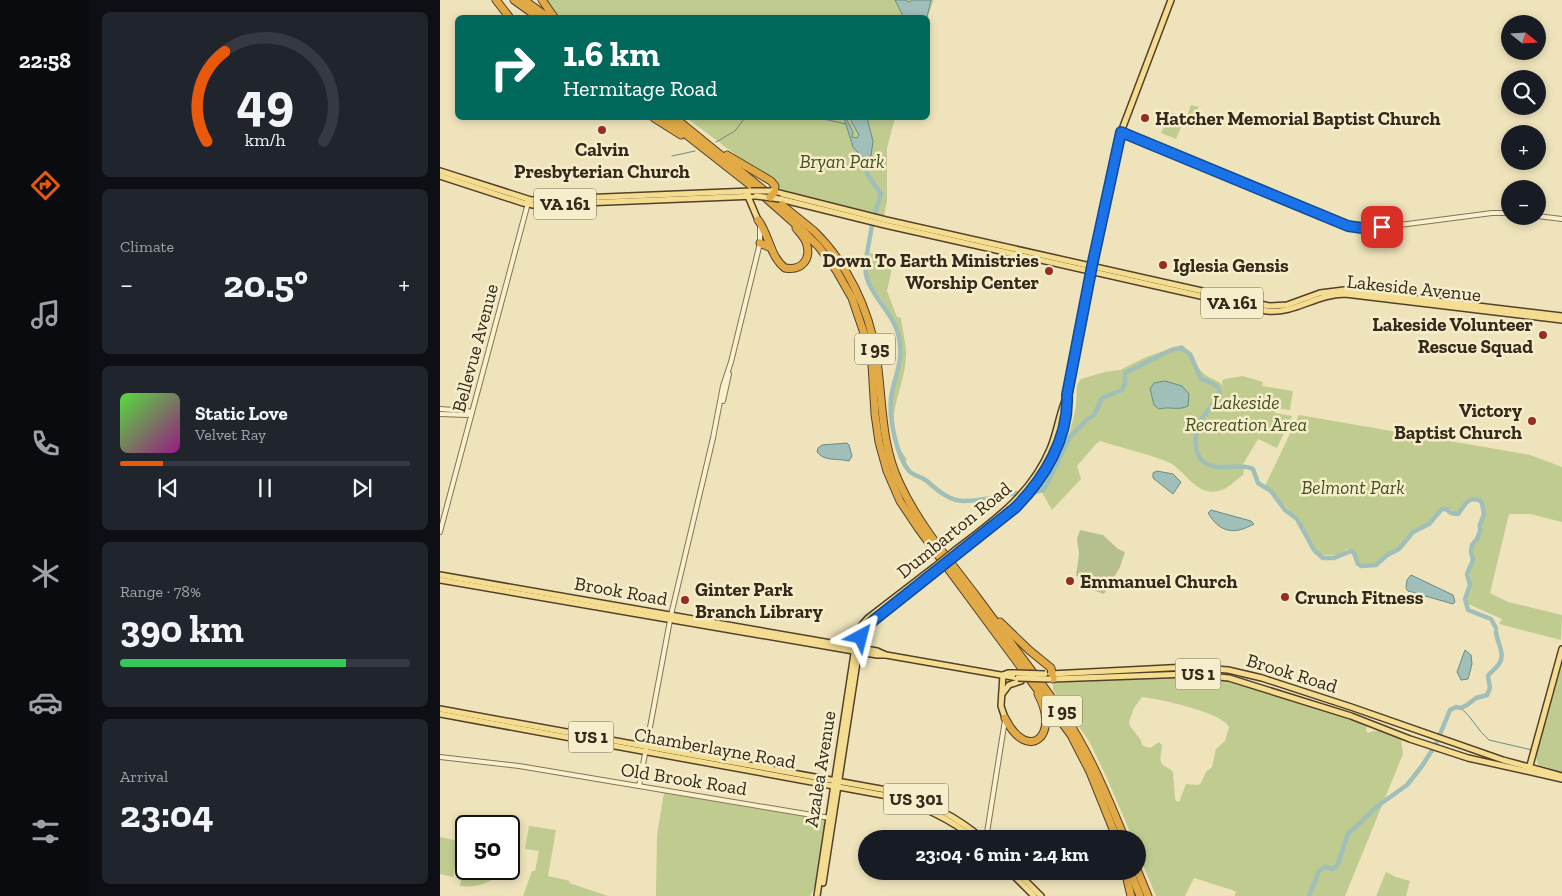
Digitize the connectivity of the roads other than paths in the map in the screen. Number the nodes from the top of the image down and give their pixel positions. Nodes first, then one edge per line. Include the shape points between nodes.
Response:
1 (496, 0) edge
2 (514, 0) edge
3 (524, 0) edge
4 (542, 0) edge
5 (1170, 0) edge
6 (507, 15) edge
7 (534, 15) edge
8 (545, 15) edge
9 (552, 15) edge
10 (657, 120) edge
11 (668, 120) edge
12 (677, 120) edge
13 (1121, 132) junction
14 (706, 143) junction
15 (716, 158) junction
16 (440, 171) edge
17 (440, 176) edge
18 (748, 193) junction
19 (772, 193) junction
20 (528, 202) junction
21 (783, 213) junction
22 (1501, 213) edge
23 (1546, 217) edge
24 (1562, 219) edge
25 (758, 220) junction
26 (886, 222) junction
27 (760, 243) junction
28 (772, 248) junction
29 (1091, 269) junction
30 (1562, 318) edge
31 (440, 409) edge
32 (472, 412) junction
33 (440, 414) edge
34 (440, 532) edge
35 (440, 575) edge
36 (440, 580) edge
37 (976, 596) junction
38 (670, 617) junction
39 (856, 650) junction
40 (1562, 650) edge
41 (1003, 675) junction
42 (1050, 677) junction
43 (1018, 678) junction
44 (1031, 680) junction
45 (1001, 697) junction
46 (440, 709) edge
47 (440, 714) edge
48 (1003, 715) junction
49 (1003, 730) junction
50 (1014, 733) junction
51 (646, 749) junction
52 (440, 757) edge
53 (1529, 770) junction
54 (1562, 778) edge
55 (836, 784) junction
56 (640, 786) junction
57 (831, 818) junction
58 (963, 830) edge
59 (971, 830) edge
60 (986, 830) edge
61 (1113, 830) edge
62 (1121, 830) edge
63 (1018, 880) edge
64 (1025, 880) edge
65 (1127, 880) edge
66 (1134, 880) edge
67 (1141, 880) edge
68 (819, 896) edge
69 (1034, 896) edge
70 (1041, 896) edge
71 (1131, 896) edge
72 (1140, 896) edge
73 (1148, 896) edge

1 - 6 highway
2 - 7 highway
3 - 8 highway
4 - 9 highway
5 - 13 main road, Dumbarton Road
10 - 15 highway
11 - 15 highway, I 95
12 - 14 highway, I 95
13 - 22 street via 1351,226 1369,228
13 - 29 main road, Dumbarton Road
14 - 19 highway via 768,180 774,185
14 - 37 highway, I 95 via 814,231 833,252 850,280 871,328 883,429 899,483 943,553
15 - 21 highway, I 95
16 - 20 main road, VA 161
17 - 20 main road, VA 161
18 - 19 main road, VA 161, bridge
18 - 19 main road, VA 161, bridge via 756,196
18 - 20 main road, VA 161
18 - 25 main road
19 - 26 main road, VA 161
19 - 26 main road, VA 161, bridge via 780,199
20 - 32 street, Bellevue Avenue
21 - 28 highway via 805,241 808,249 806,260 796,269 785,268
21 - 44 highway, I 95 via 819,247 844,282 857,310 872,365 879,442 900,501
23 - 24 street
25 - 27 street
25 - 28 highway
26 - 29 main road, Lakeside Avenue / VA 161
27 - 28 highway
27 - 38 street via 723,386
29 - 30 main road, Lakeside Avenue / VA 161 via 1270,311 1286,310 1322,297 1345,294
29 - 39 main road, Dumbarton Road, bridge via 1067,395 1068,406 1060,438 1039,480 1015,508 868,625
31 - 32 street
32 - 33 street via 467,415
32 - 34 street, Bellevue Avenue
35 - 38 main road, Brook Road
36 - 38 main road, Brook Road
37 - 42 highway via 1013,636 1051,668
37 - 62 highway, I 95 via 1079,737
38 - 39 main road, Brook Road
38 - 51 street
39 - 41 main road, Brook Road / US 1 via 877,651
39 - 55 main road, Azalea Avenue
40 - 53 main road
41 - 43 main road, Brook Road / US 1 via 1008,673
41 - 45 main road
42 - 43 main road, Brook Road / US 1, bridge
42 - 43 main road, bridge
42 - 53 main road, Brook Road / US 1 via 1189,674 1224,677 1351,716 1477,760
42 - 53 main road, Brook Road / US 1 via 1188,667 1228,670 1276,683
43 - 45 main road
44 - 50 highway via 1044,709 1046,728 1040,737 1032,741
44 - 61 highway, I 95 via 1080,751
45 - 48 main road
46 - 51 main road, US 1
47 - 51 main road, Chamberlayne Road / US 1
48 - 49 street
48 - 50 highway
49 - 50 highway
49 - 60 street
51 - 55 main road, Chamberlayne Road / US 1
51 - 56 street
52 - 56 street, Old Brook Road
53 - 54 main road, Brook Road / US 1
55 - 57 main road, Azalea Avenue
55 - 58 main road, Chamberlayne Road / US 301 via 922,807
55 - 59 main road, Chamberlayne Road / US 301 via 888,790 922,801
56 - 57 street, Old Brook Road
57 - 68 main road, Azalea Avenue
63 - 69 main road
64 - 70 main road
65 - 71 highway
66 - 72 highway
67 - 73 highway

